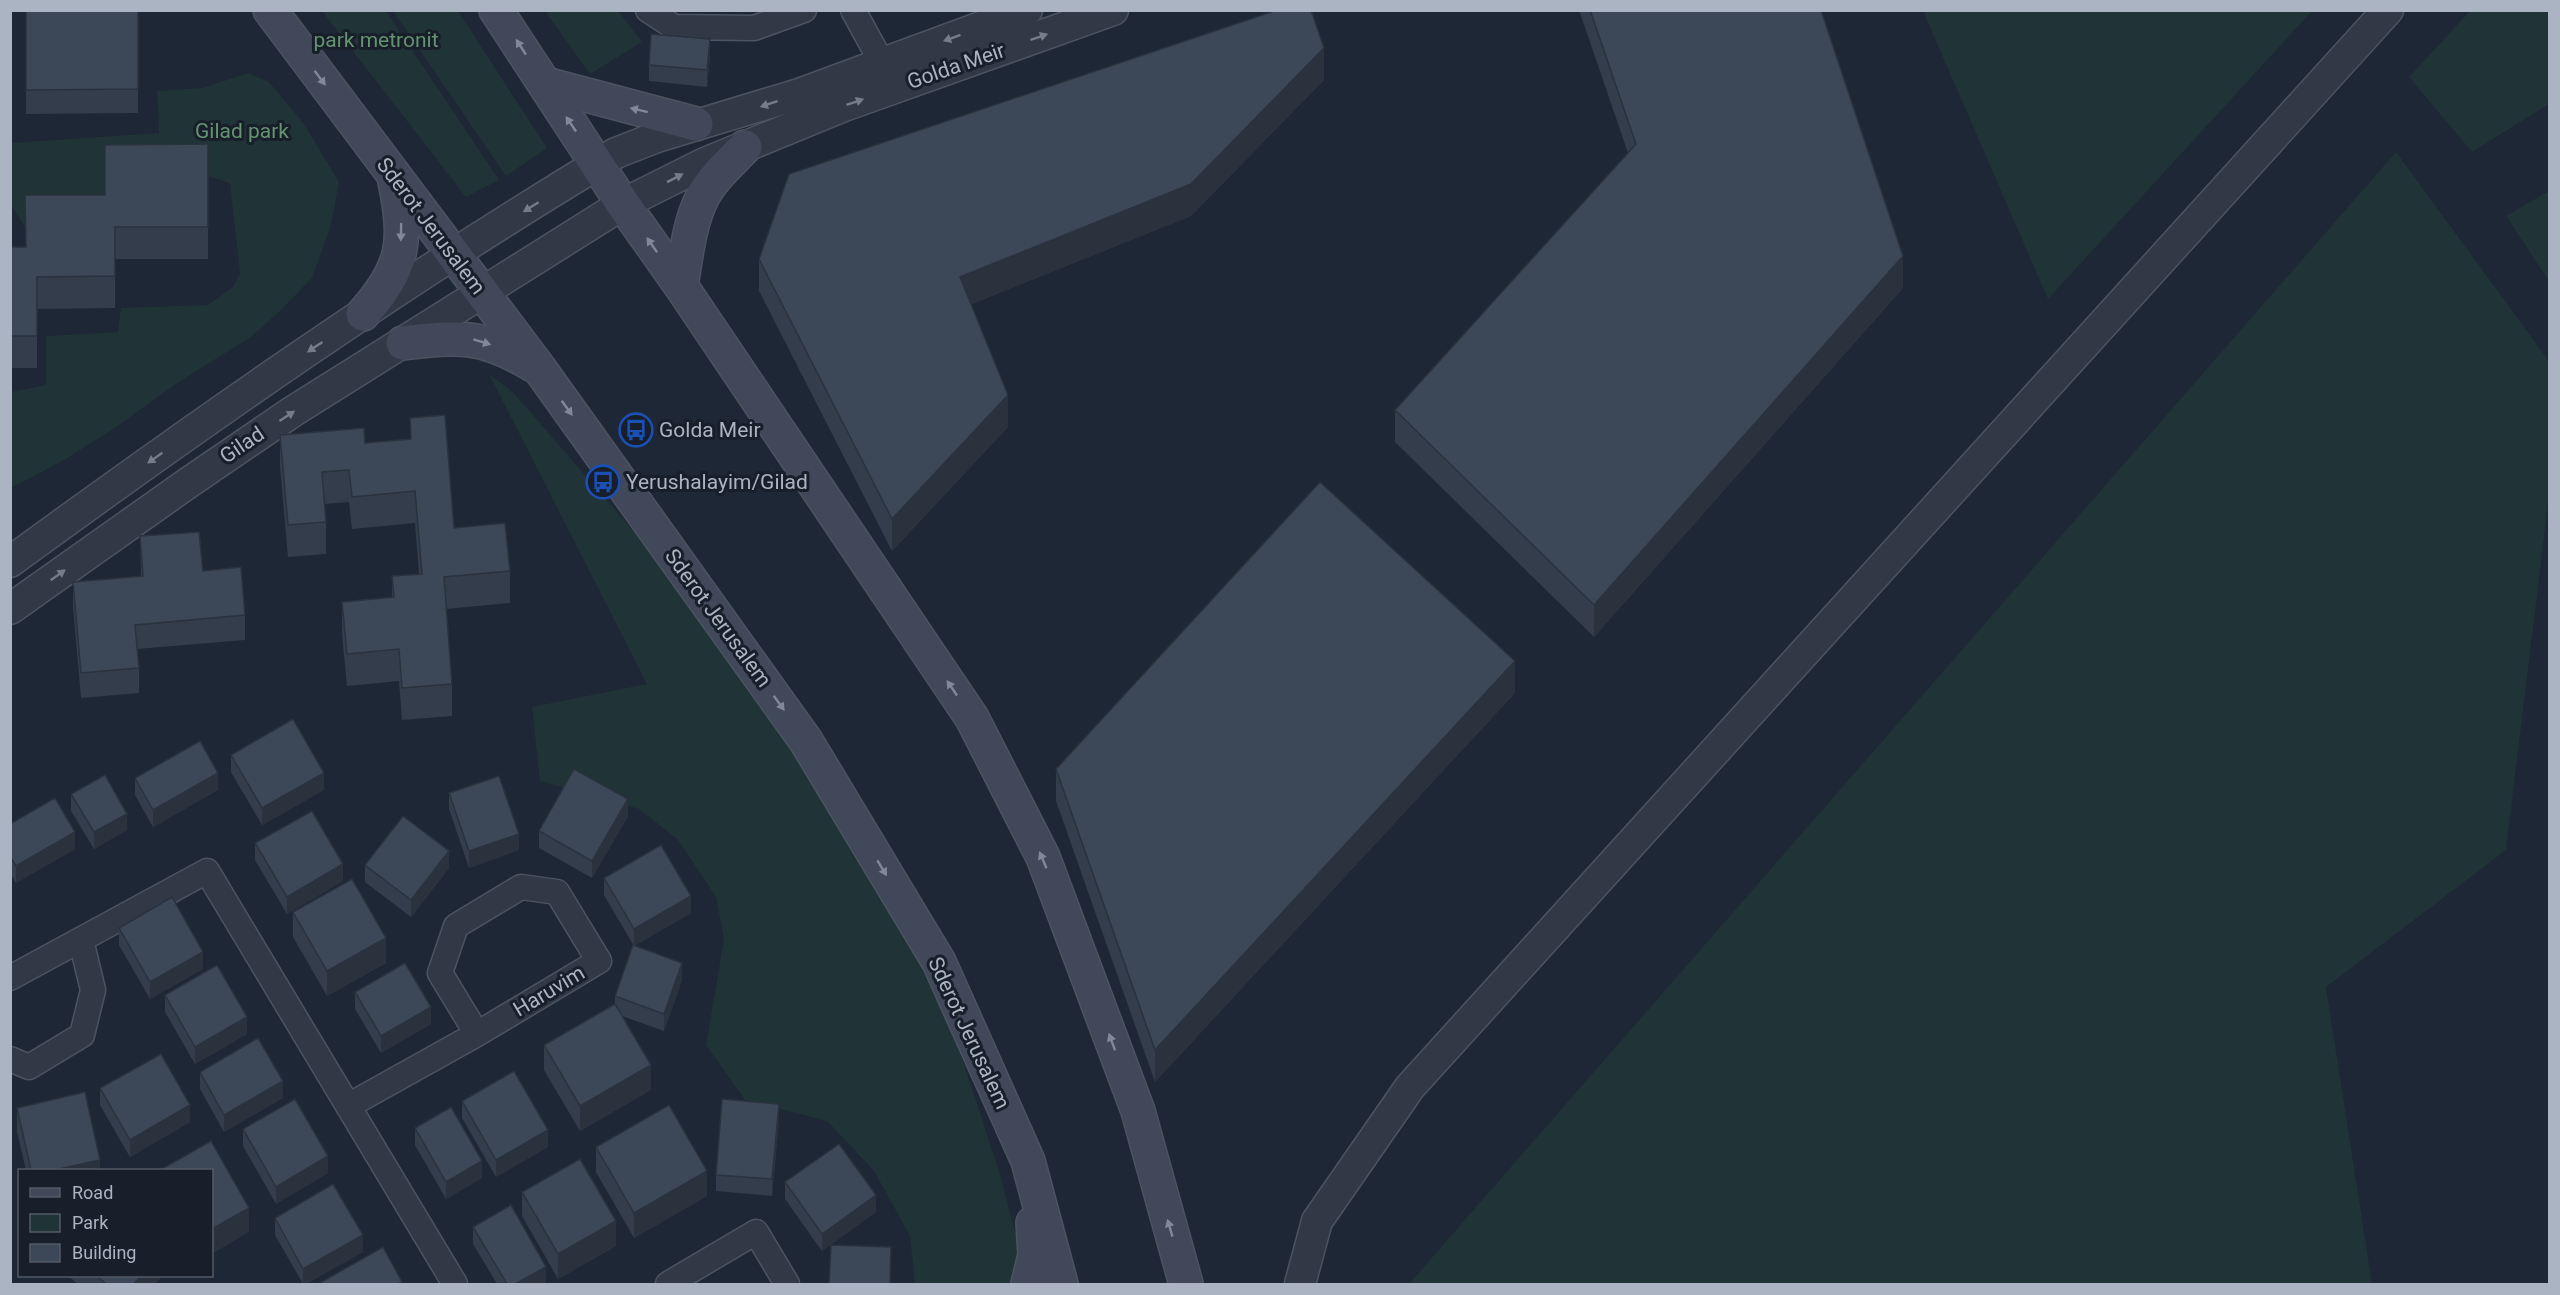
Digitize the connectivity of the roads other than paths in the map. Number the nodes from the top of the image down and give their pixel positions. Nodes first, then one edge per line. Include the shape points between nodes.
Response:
1 (270, 10) edge
2 (496, 10) edge
3 (648, 10) edge
4 (804, 10) edge
5 (853, 10) edge
6 (1113, 10) edge
7 (2388, 10) edge
8 (1015, 13) edge
9 (882, 63) junction
10 (545, 84) junction
11 (696, 124) junction
12 (745, 147) junction
13 (598, 164) junction
14 (393, 175) junction
15 (623, 204) junction
16 (453, 256) junction
17 (681, 286) junction
18 (482, 293) junction
19 (363, 314) junction
20 (403, 343) junction
21 (539, 368) junction
22 (10, 562) edge
23 (10, 609) edge
24 (81, 940) junction
25 (10, 978) edge
26 (477, 1034) junction
27 (10, 1059) edge
28 (348, 1106) junction
29 (1028, 1161) junction
30 (455, 1284) edge
31 (668, 1284) edge
32 (788, 1284) edge
33 (1028, 1284) edge
34 (1061, 1284) edge
35 (1186, 1284) edge
36 (1300, 1284) edge

1 -> 14 main road, Sderot Jerusalem
10 -> 2 main road
3 - 4 street via 674,27 754,28
5 - 9 street
12 -> 6 street, Golda Meir via 844,106
7 - 36 street via 1410,1087 1317,1221
8 -> 9 street, Golda Meir
9 -> 11 street, Golda Meir via 799,94
11 -> 10 main road
13 -> 10 main road
11 - 13 street, Golda Meir via 657,136
15 -> 12 street, Golda Meir
12 - 17 main road via 701,199
13 - 15 main road
13 -> 16 street, Golda Meir
14 - 16 main road, Sderot Jerusalem
14 -> 19 main road via 401,210 400,253 380,295
17 -> 15 main road
15 - 18 street, Golda Meir
16 - 18 main road, Sderot Jerusalem
16 - 19 street, Gilad
35 -> 17 main road via 1138,1111 1037,846 972,718
18 - 20 street, Gilad
18 - 21 main road, Sderot Jerusalem
19 -> 22 street, Gilad
20 -> 21 main road via 448,337 473,339 517,355
23 -> 20 street, Gilad via 273,425
21 -> 29 main road, Sderot Jerusalem via 806,741 939,962
24 - 25 street
24 - 27 street via 93,990 82,1035 29,1067
24 - 28 street via 207,871
26 - 26 street, Haruvim via 598,961 557,892 521,887 456,926 440,973
26 - 28 street, Haruvim
28 - 30 street
29 - 33 main road via 1035,1255
29 - 34 main road, Sderot Jerusalem
31 - 32 street via 756,1232

